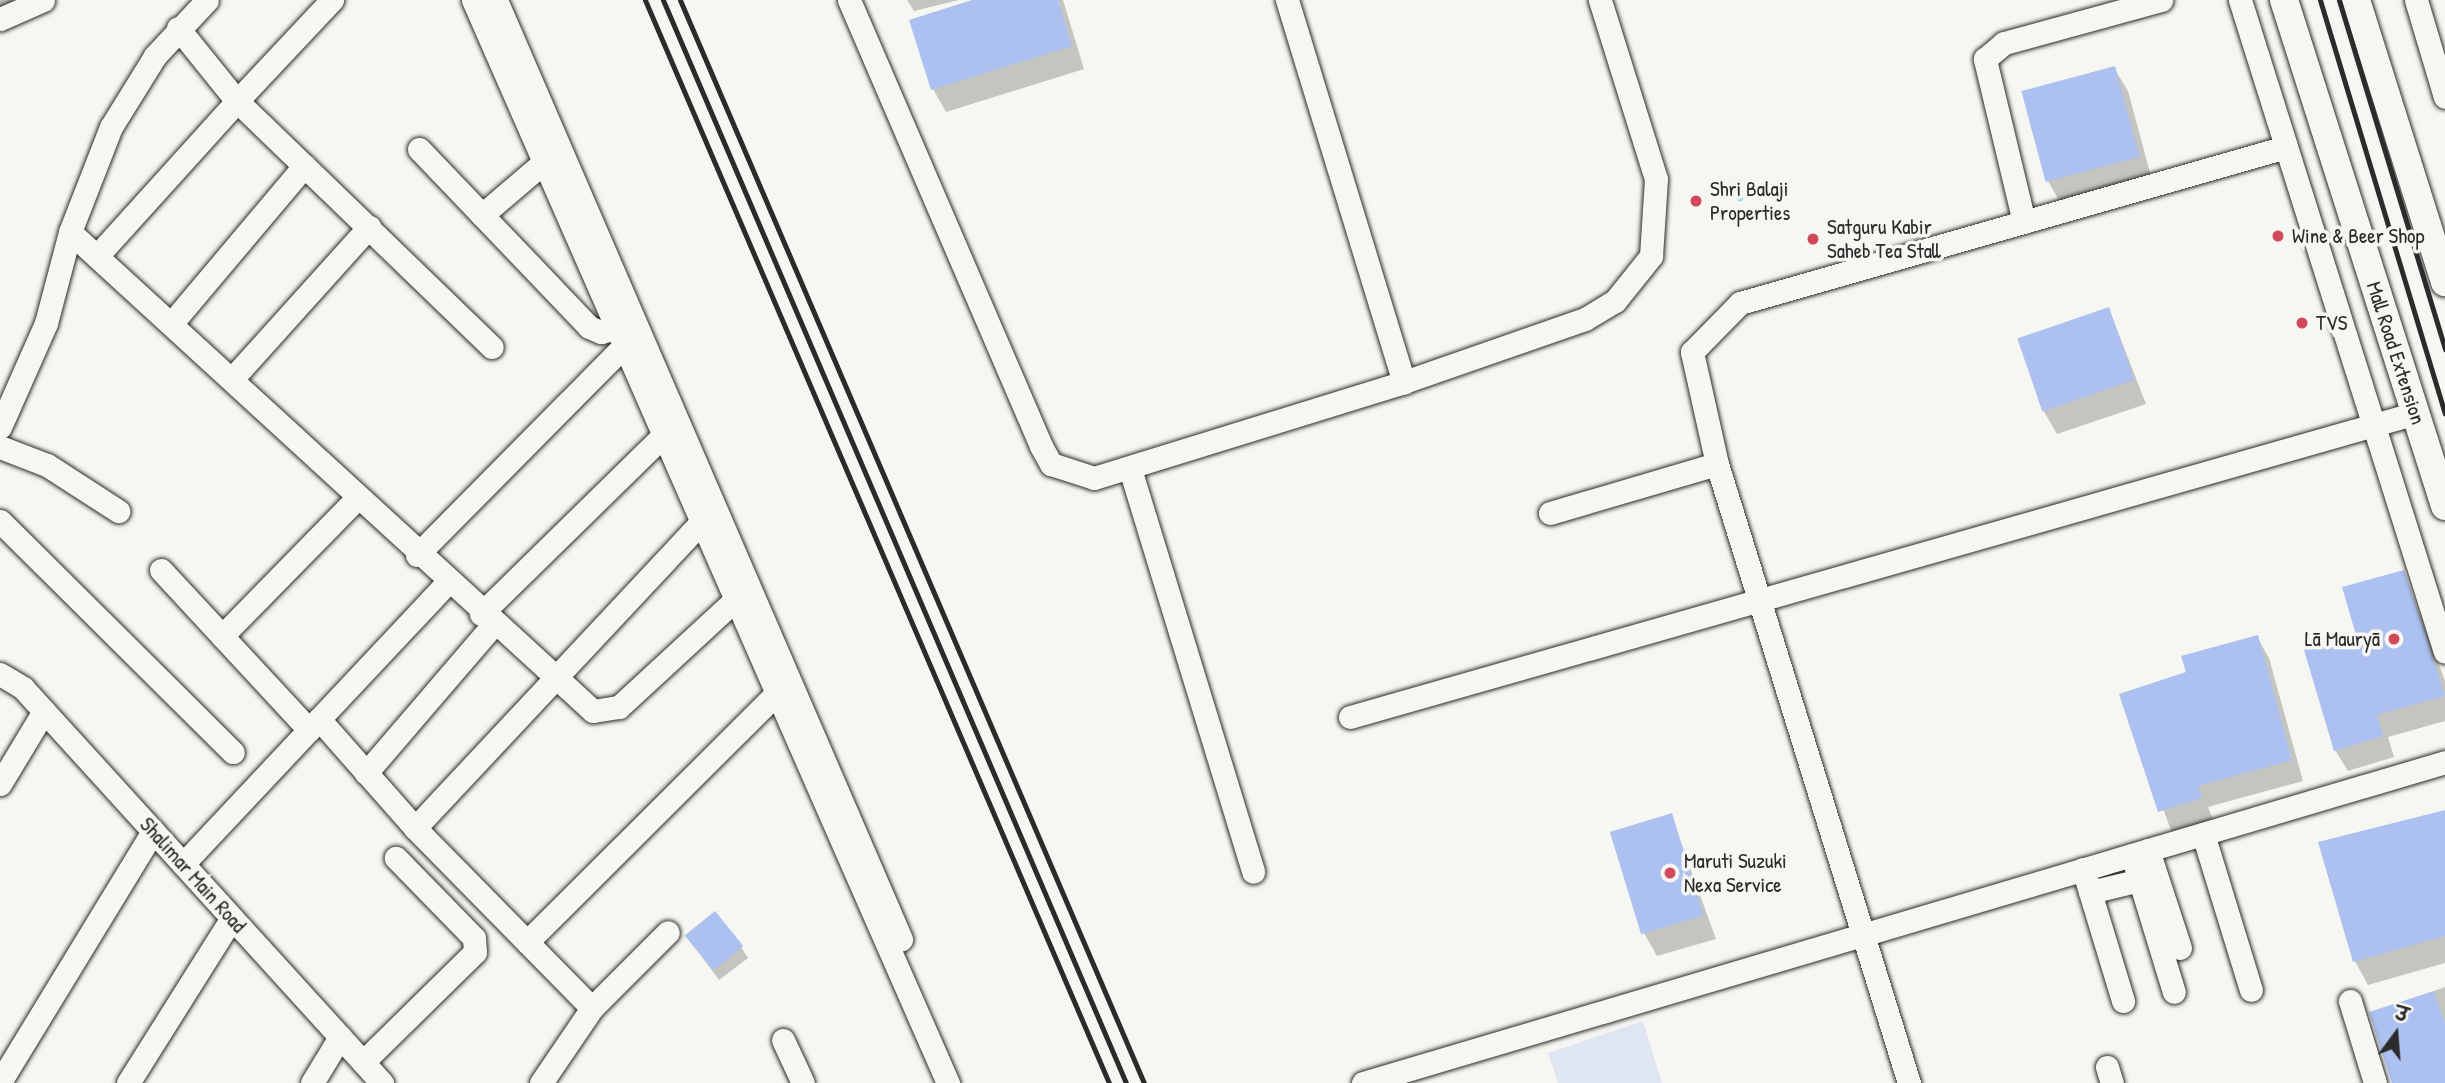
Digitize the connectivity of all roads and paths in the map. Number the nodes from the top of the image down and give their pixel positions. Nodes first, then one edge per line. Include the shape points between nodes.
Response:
1 (43, 0) edge
2 (207, 0) edge
3 (332, 0) edge
4 (473, 0) edge
5 (496, 0) edge
6 (849, 0) edge
7 (1287, 0) edge
8 (1600, 0) edge
9 (2161, 0) edge
10 (2240, 0) edge
11 (2284, 0) edge
12 (2356, 0) edge
13 (2416, 0) edge
14 (0, 19) edge
15 (178, 28) junction
16 (2445, 97) edge
17 (237, 101) junction
18 (2286, 147) junction
19 (419, 149) dead end
20 (544, 162) junction
21 (304, 166) junction
22 (482, 215) junction
23 (2024, 222) junction
24 (369, 227) junction
25 (70, 232) junction
26 (97, 256) junction
27 (2445, 282) edge
28 (171, 324) junction
29 (621, 337) junction
30 (492, 347) dead end
31 (232, 379) junction
32 (1404, 382) junction
33 (2416, 413) junction
34 (2374, 426) junction
35 (0, 427) edge
36 (664, 435) junction
37 (0, 447) edge
38 (1717, 464) junction
39 (1131, 472) junction
40 (357, 498) junction
41 (2445, 506) edge
42 (118, 511) dead end
43 (1550, 513) dead end
44 (0, 521) edge
45 (702, 521) junction
46 (417, 555) junction
47 (161, 570) dead end
48 (447, 583) junction
49 (736, 599) junction
50 (1762, 604) junction
51 (487, 619) junction
52 (222, 636) junction
53 (2445, 652) edge
54 (0, 674) edge
55 (554, 679) junction
56 (776, 694) junction
57 (44, 711) junction
58 (1350, 717) dead end
59 (314, 724) junction
60 (233, 752) dead end
61 (2445, 762) edge
62 (366, 773) junction
63 (0, 784) edge
64 (415, 828) junction
65 (153, 831) junction
66 (2203, 834) junction
67 (2140, 852) junction
68 (396, 858) dead end
69 (183, 863) junction
70 (2083, 869) junction
71 (1254, 872) dead end
72 (2140, 880) junction
73 (2090, 892) junction
74 (232, 918) junction
75 (668, 932) dead end
76 (1866, 934) junction
77 (527, 942) junction
78 (2180, 948) dead end
79 (2251, 990) dead end
80 (2174, 992) dead end
81 (2350, 1001) dead end
82 (2123, 1002) dead end
83 (592, 1008) junction
84 (340, 1037) junction
85 (783, 1040) dead end
86 (367, 1074) edge
87 (0, 1082) edge
88 (128, 1083) edge
89 (312, 1083) edge
90 (541, 1083) edge
91 (803, 1083) edge
92 (948, 1083) edge
93 (962, 1083) edge
94 (1363, 1083) edge
95 (1909, 1083) edge
96 (2375, 1083) edge

1 - 14 street
2 - 15 street
3 - 17 street
4 - 20 street
5 - 93 street
6 - 39 street via 1051,464 1072,474
7 - 32 street
8 - 32 street via 1656,179 1651,256 1615,301 1585,319
9 - 23 street via 2004,43 1985,59 1983,71
10 - 18 street
11 - 33 main road, Mall Road Extension
12 - 27 main road
13 - 16 street
15 - 17 street
15 - 25 street via 111,127
17 - 21 street
17 - 26 street
18 - 23 street
18 - 34 street
19 - 22 street
20 - 22 street
20 - 29 street
21 - 24 street
21 - 28 street
22 - 29 street via 589,327
23 - 38 street via 1728,311 1697,344 1691,361
24 - 30 street
24 - 31 street
25 - 26 street
25 - 35 street via 46,323
26 - 28 street
28 - 31 street
29 - 36 street
29 - 46 street
31 - 40 street
32 - 39 street
33 - 34 street
33 - 41 main road, Mall Road Extension
34 - 50 street
34 - 53 street
36 - 45 street
36 - 51 street
37 - 42 street via 47,465
38 - 43 street
38 - 50 street
39 - 71 street
40 - 46 street
40 - 52 street
44 - 60 street
45 - 49 street
45 - 55 street
46 - 48 street
47 - 52 street
48 - 51 street
48 - 59 street
49 - 55 street via 612,711 593,710
49 - 56 street
50 - 58 street
50 - 76 street
51 - 55 street
51 - 62 street
52 - 59 street
54 - 57 street, Shalimar Main Road
55 - 64 street
56 - 77 street
56 - 92 street
57 - 63 street
57 - 65 street, Shalimar Main Road
59 - 62 street
59 - 69 street
61 - 66 street
62 - 64 street
64 - 77 street
65 - 69 street, Shalimar Main Road
65 - 87 street
66 - 67 street
66 - 79 street
67 - 70 street
67 - 72 street
67 - 78 street
68 - 86 street via 474,938 475,952
69 - 74 street, Shalimar Main Road
70 - 73 street
70 - 76 street
72 - 73 street
72 - 80 street
73 - 82 street
74 - 84 street, Shalimar Main Road
74 - 88 street
75 - 83 street
76 - 94 street
76 - 95 street
77 - 83 street
81 - 96 street
83 - 90 street
84 - 86 street, Shalimar Main Road
84 - 89 street
85 - 91 street

